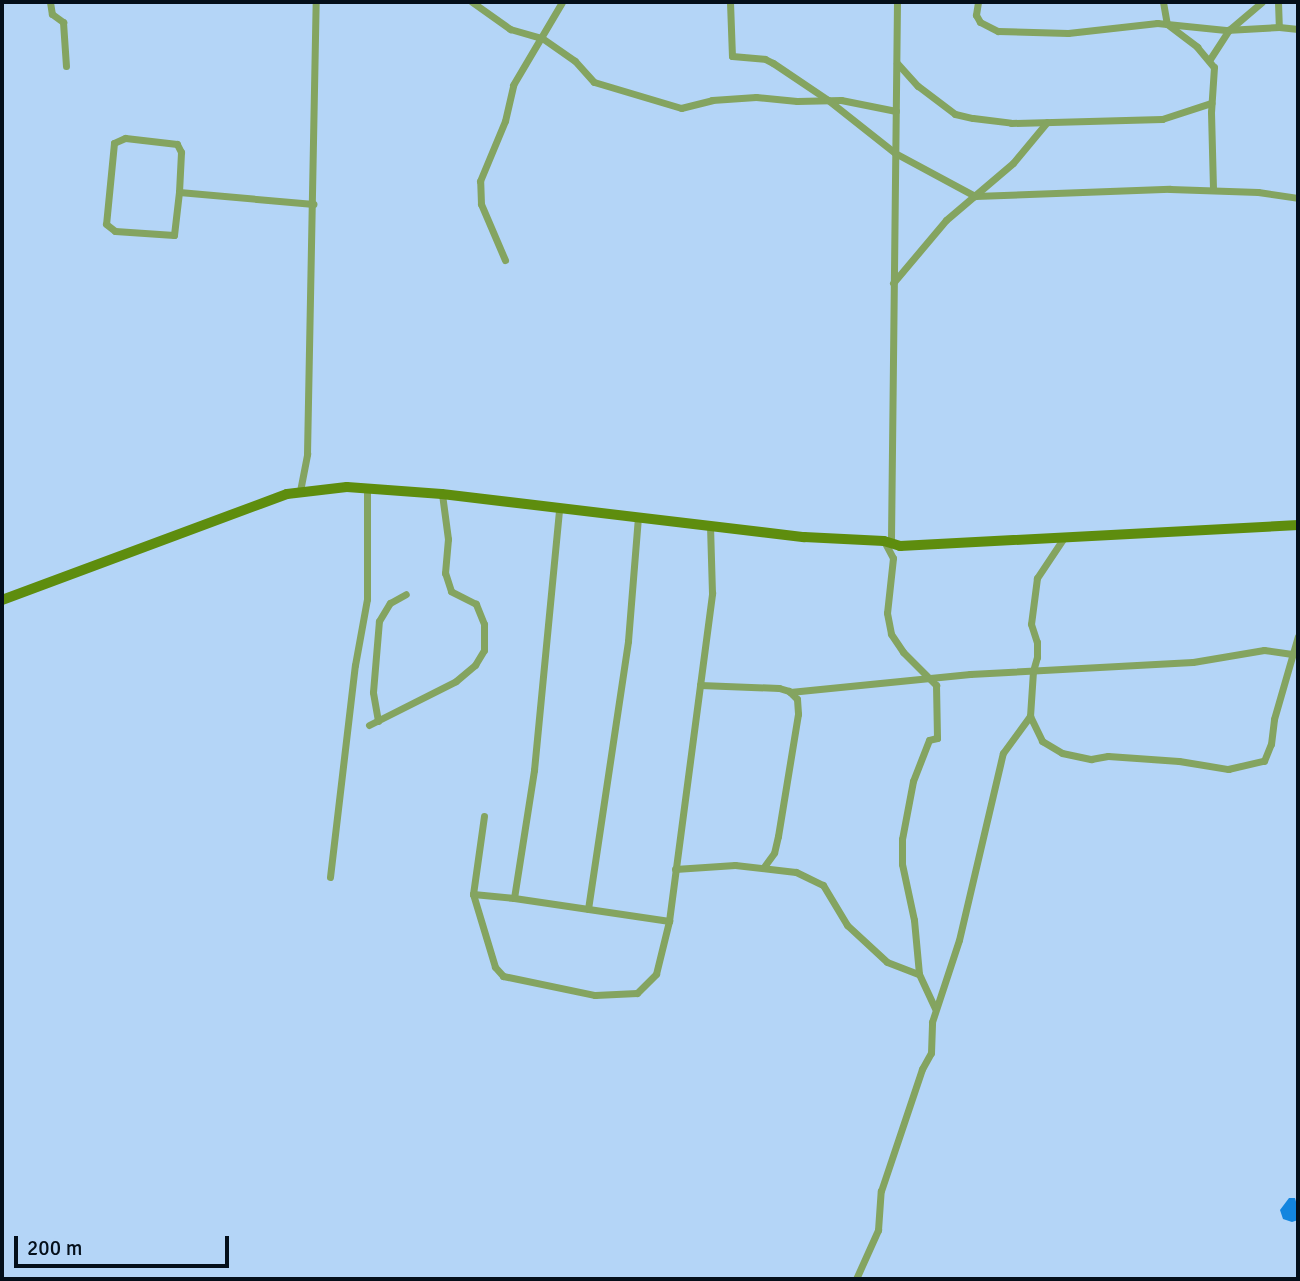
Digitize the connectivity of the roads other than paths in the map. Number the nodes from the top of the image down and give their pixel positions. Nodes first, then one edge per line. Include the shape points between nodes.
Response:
1 (50, 2) edge
2 (316, 2) edge
3 (472, 2) edge
4 (562, 2) edge
5 (730, 2) edge
6 (897, 2) edge
7 (978, 2) edge
8 (1163, 2) edge
9 (1262, 2) edge
10 (1278, 2) edge
11 (1167, 24) junction
12 (1279, 27) junction
13 (1298, 29) edge
14 (1229, 30) junction
15 (542, 38) junction
16 (1210, 59) junction
17 (896, 62) junction
18 (66, 66) dead end
19 (828, 100) junction
20 (1211, 103) junction
21 (896, 111) junction
22 (1047, 121) junction
23 (895, 153) junction
24 (1213, 190) junction
25 (179, 192) junction
26 (975, 196) junction
27 (1298, 198) edge
28 (313, 204) junction
29 (505, 260) dead end
30 (892, 284) junction
31 (367, 488) junction
32 (300, 491) junction
33 (442, 494) junction
34 (559, 508) junction
35 (638, 518) junction
36 (1298, 525) edge
37 (710, 526) junction
38 (1063, 539) junction
39 (884, 541) junction
40 (406, 594) dead end
41 (2, 600) edge
42 (1298, 636) edge
43 (1294, 654) junction
44 (1033, 671) junction
45 (927, 678) junction
46 (700, 685) junction
47 (790, 692) junction
48 (1030, 716) junction
49 (379, 721) junction
50 (369, 725) dead end
51 (484, 816) dead end
52 (764, 867) junction
53 (675, 869) junction
54 (330, 877) dead end
55 (473, 894) junction
56 (514, 898) junction
57 (588, 909) junction
58 (669, 921) junction
59 (919, 974) junction
60 (935, 1008) junction
61 (856, 1279) edge

1 - 18 street via 52,14 63,22
2 - 28 street
3 - 15 street via 510,29
4 - 15 street
5 - 19 street via 732,56 765,59
6 - 17 street
7 - 11 street via 980,22 998,30 1068,33
8 - 11 street
9 - 14 street
10 - 12 street
11 - 14 street
11 - 16 street
12 - 13 street
12 - 14 street
14 - 16 street
15 - 19 street via 575,61 594,82 681,108 745,98
15 - 29 street via 513,85 505,121 480,181 481,204
16 - 20 street via 1214,66
17 - 21 street
17 - 22 street via 955,114 1011,123
19 - 21 street
19 - 23 street
20 - 22 street via 1162,119
20 - 24 street
21 - 23 street
22 - 26 street via 1013,163
23 - 26 street
23 - 30 street
24 - 26 street
24 - 27 street
25 - 25 street via 181,152 177,144 125,138 114,143 109,229 174,235
25 - 28 street
26 - 30 street via 946,219
28 - 32 street via 307,454
30 - 39 street via 891,540
31 - 32 main road
31 - 33 main road
31 - 54 street via 367,599
32 - 41 main road
33 - 34 main road
33 - 49 street via 448,539 445,573 451,591 476,604 484,624 484,650 457,681
34 - 35 main road
34 - 56 street via 534,770
35 - 37 main road
35 - 57 street via 628,641
36 - 38 main road
37 - 39 main road
37 - 46 street via 712,593
38 - 39 main road via 946,546 900,546
38 - 44 street via 1037,578 1031,624 1037,642
39 - 45 street via 893,558 887,613 891,634
40 - 49 street via 390,603 379,621 373,692
42 - 43 street
43 - 44 street via 1264,650 1193,662
43 - 48 street via 1264,761 1244,766 1228,769 1062,753 1042,741
44 - 45 street
44 - 48 street
45 - 47 street
45 - 59 street via 936,685 937,738 929,740 922,753 902,839
46 - 47 street
46 - 53 street
47 - 52 street via 797,699 798,714 774,853
48 - 60 street via 1003,753 959,940
49 - 50 street
51 - 55 street
52 - 53 street
52 - 59 street via 796,872 823,886 847,925 887,962
53 - 58 street
55 - 56 street
55 - 58 street via 495,967 503,976 595,995 637,993 656,974
56 - 57 street
57 - 58 street
59 - 60 street
60 - 61 street via 931,1053 881,1191 878,1230

